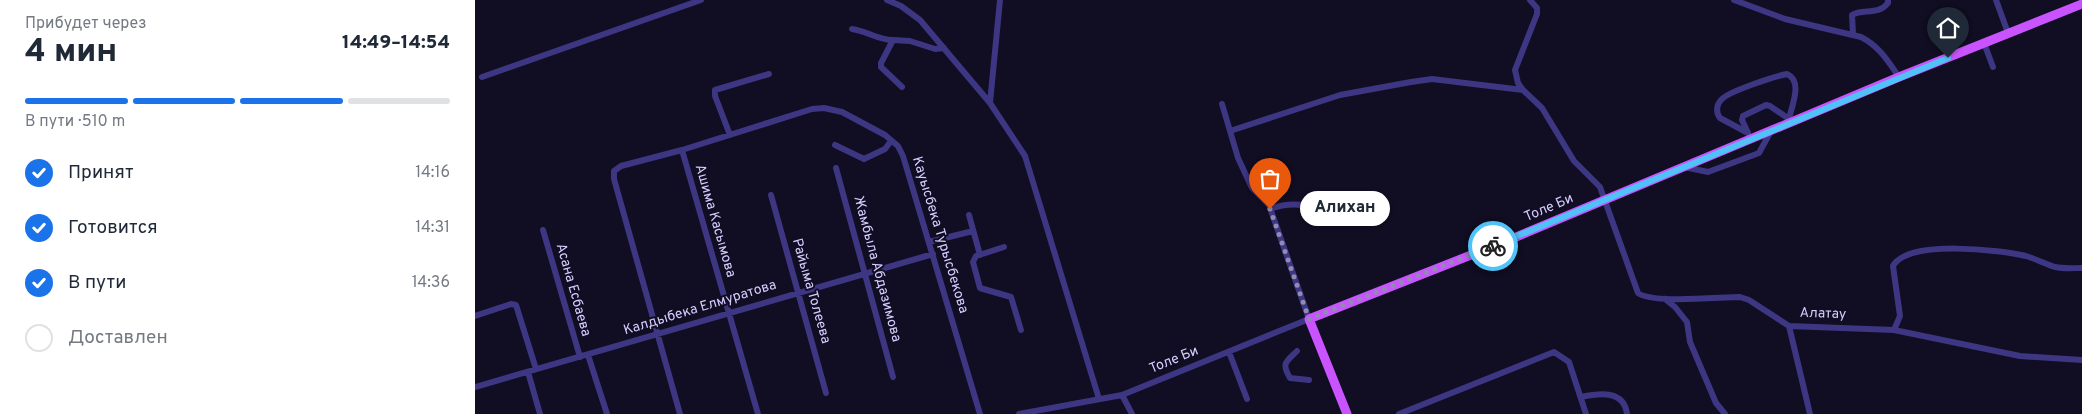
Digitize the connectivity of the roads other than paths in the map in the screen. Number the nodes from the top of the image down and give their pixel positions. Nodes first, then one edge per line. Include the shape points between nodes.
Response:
1 (701, 0) edge
2 (887, 0) edge
3 (1000, 0) edge
4 (1529, 0) edge
5 (1734, 0) edge
6 (1888, 0) edge
7 (1996, 0) edge
8 (2082, 4) edge
9 (852, 29) dead end
10 (1853, 34) junction
11 (2008, 34) junction
12 (893, 40) junction
13 (1984, 43) junction
14 (944, 48) junction
15 (1993, 67) dead end
16 (769, 74) dead end
17 (482, 77) dead end
18 (1899, 77) junction
19 (902, 87) dead end
20 (1523, 90) junction
21 (990, 103) junction
22 (1223, 104) dead end
23 (1791, 121) junction
24 (1230, 131) junction
25 (1771, 131) junction
26 (730, 135) junction
27 (1749, 136) junction
28 (891, 141) junction
29 (835, 146) dead end
30 (682, 150) junction
31 (1681, 167) junction
32 (836, 168) dead end
33 (771, 195) dead end
34 (1606, 199) junction
35 (1270, 209) junction
36 (969, 215) dead end
37 (1321, 217) dead end
38 (543, 230) dead end
39 (973, 231) junction
40 (929, 242) junction
41 (1004, 247) dead end
42 (933, 254) junction
43 (980, 255) junction
44 (2082, 268) edge
45 (865, 273) junction
46 (798, 292) junction
47 (1665, 299) junction
48 (728, 314) junction
49 (475, 316) edge
50 (1309, 319) junction
51 (1789, 326) junction
52 (1021, 330) dead end
53 (1894, 330) junction
54 (658, 333) junction
55 (1297, 351) dead end
56 (1229, 352) junction
57 (588, 355) junction
58 (580, 357) junction
59 (2082, 360) edge
60 (536, 370) junction
61 (528, 372) junction
62 (893, 377) dead end
63 (1309, 380) dead end
64 (475, 387) edge
65 (826, 393) dead end
66 (1122, 395) junction
67 (1581, 397) junction
68 (1099, 399) junction
69 (1247, 399) dead end
70 (540, 414) edge
71 (607, 414) edge
72 (680, 414) edge
73 (758, 414) edge
74 (980, 414) edge
75 (1019, 414) edge
76 (1132, 414) edge
77 (1347, 414) edge
78 (1399, 414) edge
79 (1586, 414) edge
80 (1627, 414) edge
81 (1725, 414) edge
82 (1810, 414) edge

1 - 17 street
2 - 14 street via 912,13
3 - 21 street
4 - 20 street via 1537,8 1537,14 1515,70
5 - 10 street via 1785,19
6 - 10 street via 1881,10 1852,15
7 - 11 street
8 - 11 main road, Толе Би
9 - 12 street via 883,40
10 - 18 street via 1877,48
11 - 13 main road, Толе Би
12 - 14 street via 910,40 935,49
12 - 19 street via 881,67
13 - 15 street
13 - 18 main road, Толе Би
14 - 21 street
16 - 26 street via 715,90
18 - 23 main road, Толе Би
20 - 24 street via 1432,79 1416,81 1340,95
20 - 34 street via 1542,108 1575,161 1601,187
21 - 68 street via 1025,156
22 - 24 street
23 - 25 main road, Толе Би
23 - 27 street via 1766,105 1743,116
23 - 27 street via 1796,83 1787,74 1730,93 1720,101 1717,110 1720,118
24 - 35 street via 1238,158 1253,188
25 - 27 main road, Толе Би
25 - 31 street via 1759,153 1708,172
26 - 28 street, Кауысбека Турысбекова via 824,108 842,112
26 - 30 street, Кауысбека Турысбекова
27 - 31 main road, Толе Би
28 - 29 street via 885,149 864,159
28 - 40 street, Кауысбека Турысбекова via 903,156
30 - 48 street, Ашима Касымова
30 - 54 street, Кауысбека Турысбекова via 621,166 614,171
31 - 34 main road, Толе Би
32 - 45 street, Жамбыла Абдазимова
33 - 46 street, Райыма Толеева
34 - 47 street, Алатау via 1638,293 1648,298
34 - 50 main road, Толе Би
35 - 37 street via 1298,204 1317,208
35 - 50 street
36 - 39 street
38 - 58 street, Асана Есбаева
39 - 40 street
39 - 43 street
40 - 42 street, Кауысбека Турысбекова
41 - 43 street
42 - 45 street, Калдыбека Елмуратова
42 - 74 street, Кауысбека Турысбекова
43 - 52 street via 973,262 980,288 1011,297
44 - 53 street via 2055,267 2027,256 1985,250 1909,254 1893,266 1900,316
45 - 46 street, Калдыбека Елмуратова
45 - 62 street, Жамбыла Абдазимова
46 - 48 street, Калдыбека Елмуратова
46 - 65 street, Райыма Толеева
47 - 51 street, Алатау via 1740,297
47 - 81 street via 1687,322 1690,342
48 - 54 street, Калдыбека Елмуратова
48 - 73 street, Ашима Касымова
49 - 60 street via 516,305
50 - 56 street, Толе Би
50 - 77 main road
51 - 53 street, Алатау
51 - 82 street
53 - 59 street, Алатау via 2020,356
54 - 57 street, Калдыбека Елмуратова
54 - 72 street
55 - 63 street via 1284,365 1288,376
56 - 66 street, Толе Би
56 - 69 street
57 - 58 street, Калдыбека Елмуратова
57 - 71 street
58 - 60 street, Калдыбека Елмуратова
60 - 61 street, Калдыбека Елмуратова
61 - 64 street, Калдыбека Елмуратова
61 - 70 street
66 - 68 street, Толе Би
66 - 76 street
67 - 78 street via 1569,362 1554,352
67 - 79 street
67 - 80 street via 1597,393 1616,396 1625,404
68 - 75 street, Толе Би

